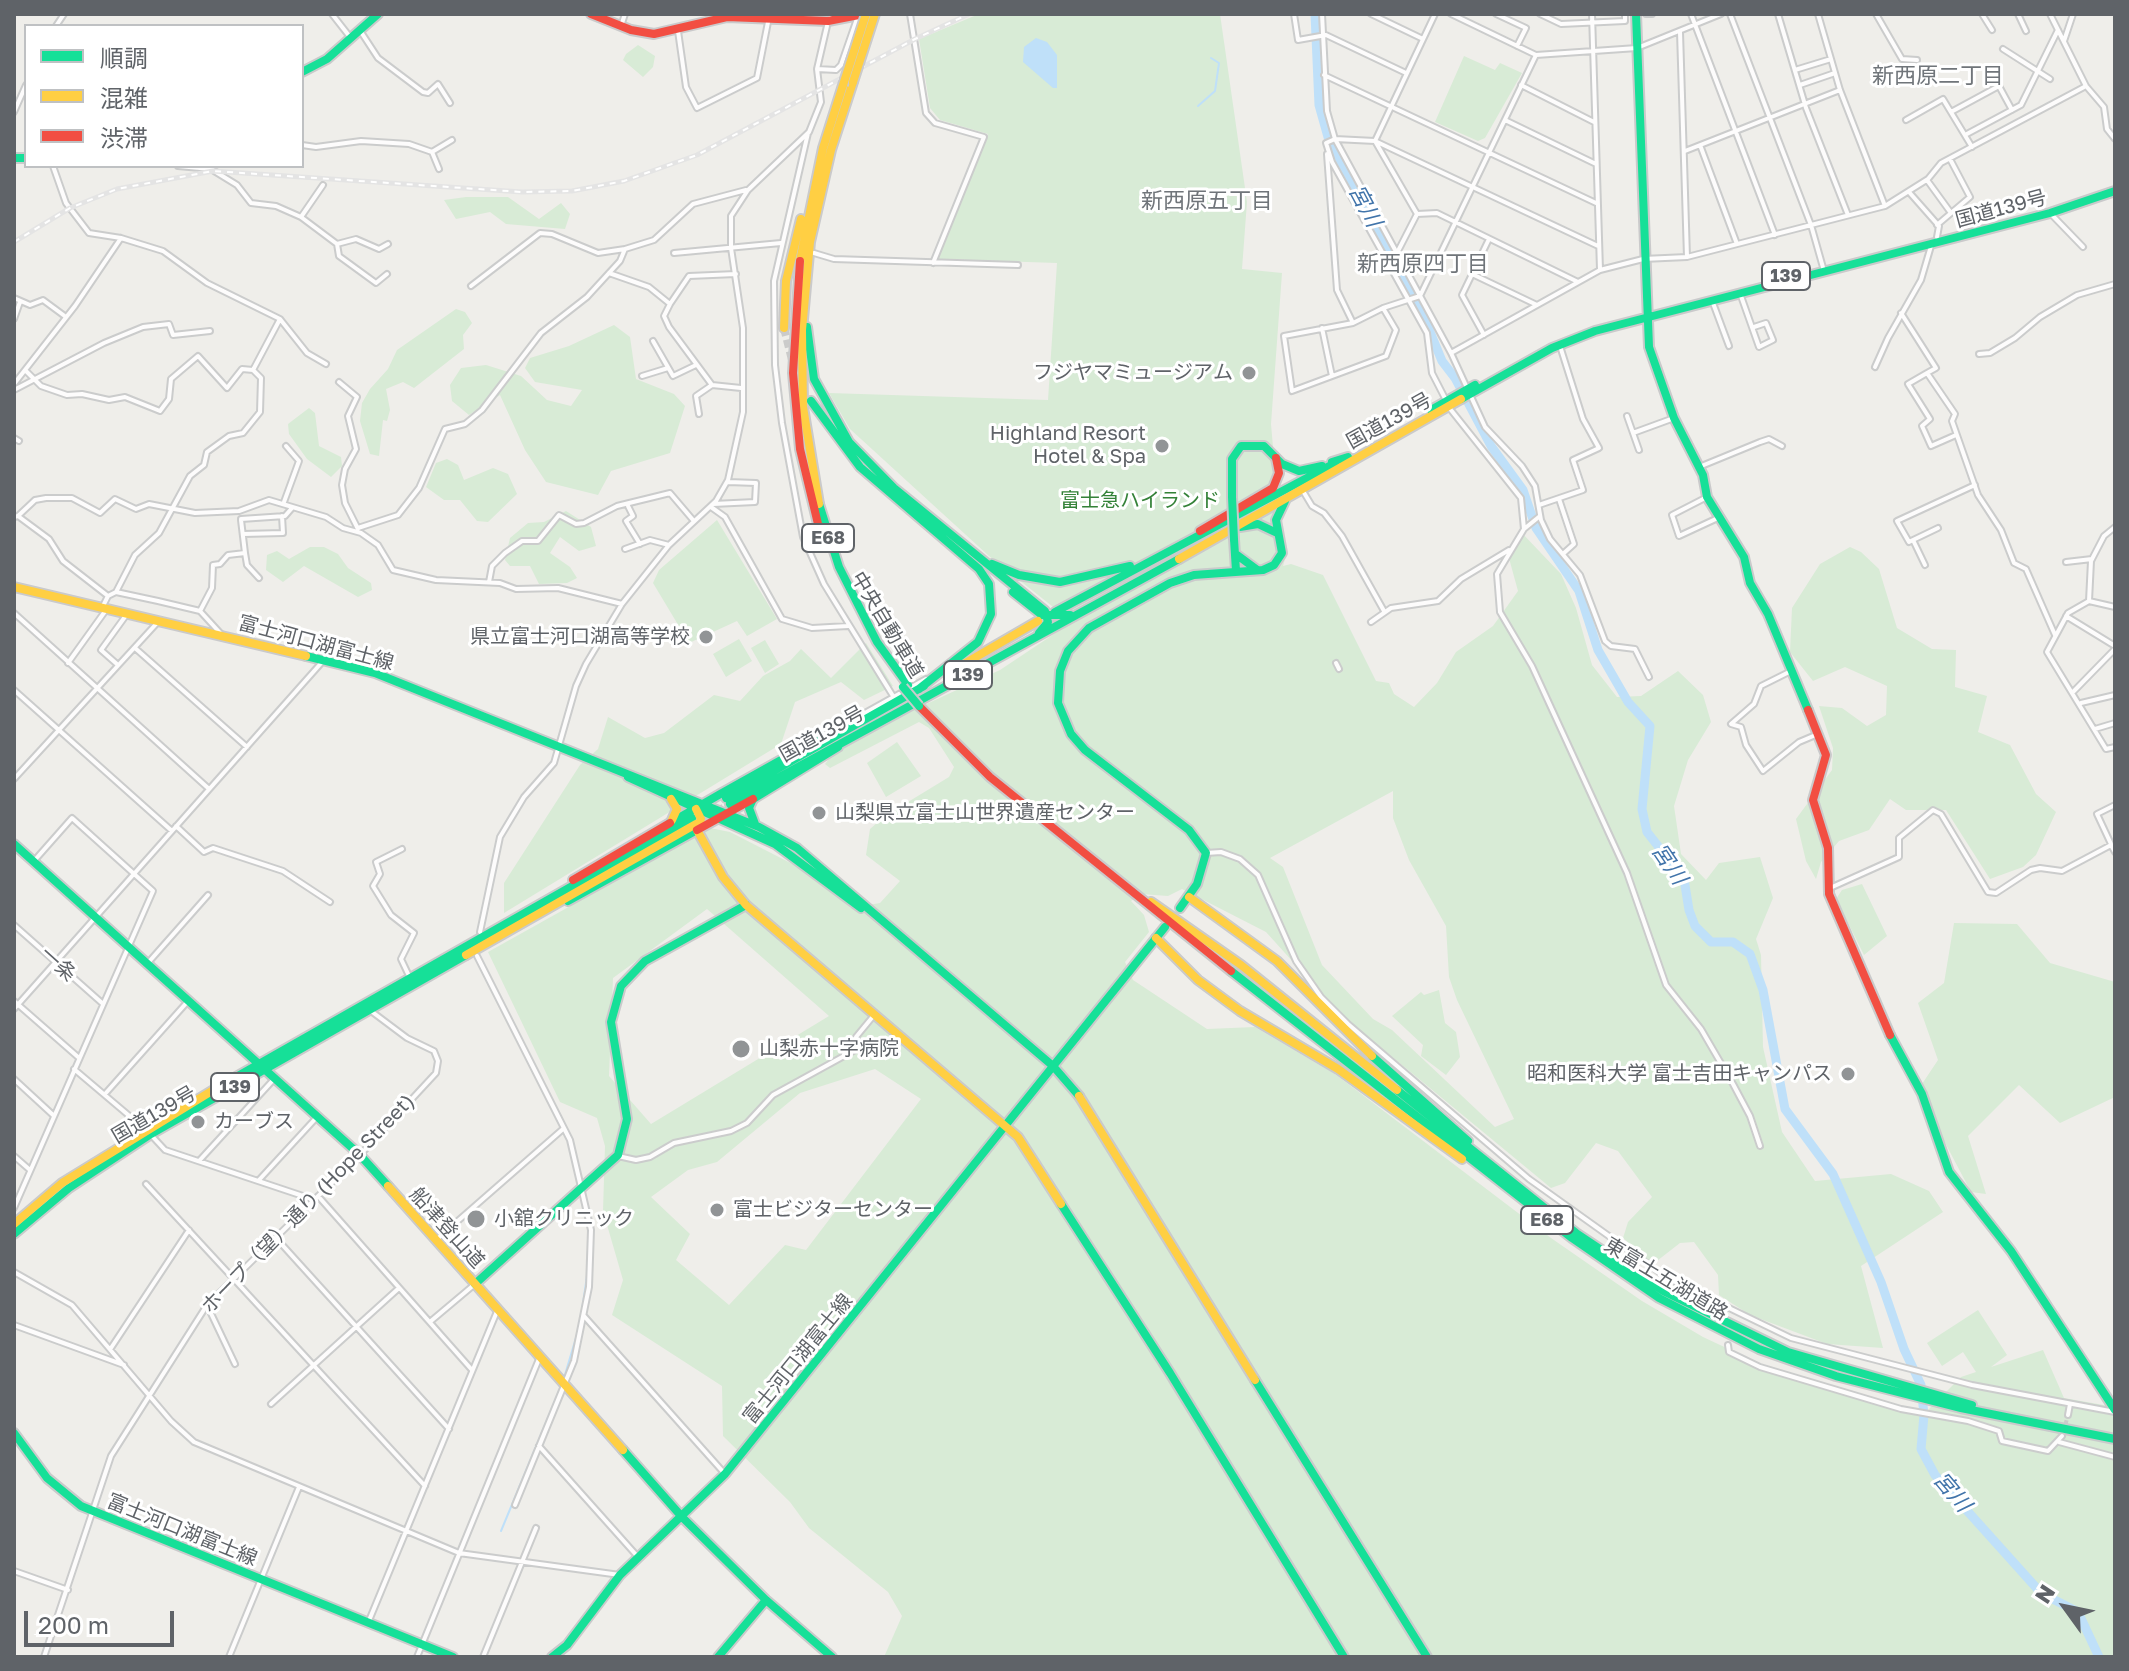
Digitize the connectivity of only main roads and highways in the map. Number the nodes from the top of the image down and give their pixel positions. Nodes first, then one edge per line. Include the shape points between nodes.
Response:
1 (378, 14) edge
2 (591, 14) edge
3 (862, 14) edge
4 (875, 14) edge
5 (1636, 14) edge
6 (770, 15) edge
7 (304, 71) edge
8 (833, 118) junction
9 (2115, 188) edge
10 (1934, 240) junction
11 (810, 242) junction
12 (1823, 269) junction
13 (1645, 315) junction
14 (784, 328) tunnel mouth
15 (1468, 392) junction
16 (811, 401) dead end
17 (1449, 402) junction
18 (1348, 457) junction
19 (1276, 458) junction
20 (1299, 490) junction
21 (1277, 533) junction
22 (1205, 544) junction
23 (1170, 550) junction
24 (1235, 551) junction
25 (973, 558) junction
26 (1259, 570) junction
27 (1236, 571) junction
28 (1216, 572) junction
29 (14, 587) edge
30 (1111, 597) junction
31 (1051, 614) junction
32 (1038, 621) dead end
33 (1001, 658) junction
34 (906, 686) junction
35 (919, 689) junction
36 (921, 705) junction
37 (852, 730) junction
38 (600, 762) junction
39 (669, 798) junction
40 (753, 799) junction
41 (723, 806) junction
42 (698, 816) junction
43 (670, 823) junction
44 (756, 825) junction
45 (14, 844) edge
46 (1189, 897) junction
47 (545, 905) junction
48 (746, 905) junction
49 (1180, 908) dead end
50 (883, 924) junction
51 (1165, 927) dead end
52 (1156, 938) junction
53 (1241, 965) joint
54 (1234, 973) joint
55 (263, 1066) junction
56 (1053, 1066) junction
57 (1007, 1125) junction
58 (148, 1132) junction
59 (1474, 1152) junction
60 (1513, 1192) junction
61 (17, 1220) edge
62 (14, 1234) edge
63 (475, 1284) junction
64 (1901, 1390) junction
65 (2115, 1411) edge
66 (14, 1433) edge
67 (2114, 1439) edge
68 (682, 1517) junction
69 (766, 1600) junction
70 (453, 1657) edge
71 (552, 1657) edge
72 (718, 1657) edge
73 (832, 1657) edge
74 (1344, 1657) edge
75 (1427, 1657) edge

1 - 7 main road via 327,59
2 - 6 main road via 654,34 727,17
3 - 6 main road via 828,21
3 - 8 main road, 中央自動車道 / E68, bridge
4 - 11 main road, 中央自動車道 / E68, bridge via 831,150
5 - 13 main road
8 - 14 main road via 815,164 789,266
8 - 34 main road, 中央自動車道 / E68 via 808,209 797,281 793,362 800,449 836,571 860,619
9 - 10 main road, 国道139号 / 139
9 - 10 main road, 国道139号 / 139 via 2050,213
10 - 12 main road, 国道139号 / 139
11 - 25 main road via 808,349 828,410 873,469
11 - 34 main road, 中央自動車道 / E68 via 801,373 816,495 849,590
12 - 13 main road, 国道139号 / 139
12 - 13 main road, 国道139号 / 139
13 - 15 main road, 国道139号 / 139 via 1559,345
13 - 15 main road, 国道139号 / 139 via 1563,338
13 - 65 main road via 1649,347 1674,418 1699,467 1707,497 1744,557 1750,583 1826,755 1813,800 1828,848 1830,888 1887,1029 1922,1094 1949,1172 2011,1251
15 - 17 main road, 国道139号 / 139
16 - 25 main road via 867,474
17 - 18 main road, 国道139号 / 139
17 - 20 main road, 国道139号 / 139
18 - 19 main road via 1306,471
18 - 23 main road, 国道139号 / 139
19 - 23 main road via 1277,480 1268,493
19 - 24 main road, bridge via 1259,444 1238,448 1232,459
20 - 21 main road via 1278,511
20 - 22 main road, 国道139号 / 139
21 - 22 main road via 1252,524
21 - 26 main road via 1282,546 1279,560
22 - 30 main road, 国道139号 / 139
23 - 25 main road via 1103,575 1060,582 1019,575
23 - 31 main road, 国道139号 / 139
24 - 26 main road
24 - 27 main road
24 - 28 main road
25 - 31 main road
25 - 35 main road via 989,584 991,614 978,642
26 - 27 main road
27 - 28 main road
28 - 46 main road via 1170,583 1089,628 1068,651 1057,692 1061,714 1078,743 1189,830 1206,853
29 - 38 main road, 富士河口湖富士線 via 324,659 425,690
30 - 31 main road via 1069,616
30 - 33 main road, 国道139号 / 139
31 - 33 main road, 国道139号 via 1042,631
32 - 35 main road, 国道139号 / 139
33 - 37 main road, 国道139号 / 139
34 - 36 main road, 中央自動車道 / E68, bridge
35 - 37 main road, 国道139号 / 139
36 - 53 main road, 中央自動車道 / E68 via 1072,841
36 - 54 main road, 中央自動車道 / E68 via 957,746 1037,817
37 - 40 main road via 822,760
37 - 41 main road, 国道139号 / 139
37 - 41 main road via 820,738
38 - 39 main road, 富士河口湖富士線
38 - 42 main road, 富士河口湖富士線
39 - 42 main road, 富士河口湖富士線
39 - 43 main road via 677,809
40 - 41 main road
40 - 44 main road via 749,808
41 - 42 main road
41 - 42 main road
41 - 42 main road, 富士河口湖富士線
41 - 44 main road, 富士河口湖富士線
41 - 50 main road, 富士河口湖富士線
42 - 43 main road
42 - 47 main road, 国道139号 / 139
42 - 47 main road via 583,896
42 - 48 main road via 723,877
43 - 47 main road via 584,871
44 - 50 main road, 富士河口湖富士線 via 804,854
45 - 55 main road, 船津登山道
46 - 49 main road
46 - 59 main road, E68 via 1277,961
47 - 55 main road, 国道139号 / 139
47 - 55 main road, 国道139号 / 139
48 - 57 main road
48 - 63 main road via 645,961 621,986 611,1022 627,1119 618,1155
50 - 56 main road, 富士河口湖富士線
51 - 52 main road, 富士河口湖富士線
52 - 56 main road, 富士河口湖富士線
52 - 60 main road via 1198,980 1240,1011 1338,1069
53 - 59 main road, 東富士五湖道路 / E68
54 - 60 main road, 東富士五湖道路 / E68
55 - 58 main road, 国道139号 / 139
55 - 63 main road, 船津登山道 via 360,1155
56 - 57 main road, 富士河口湖富士線
56 - 75 main road, 富士河口湖富士線 via 1086,1104
57 - 68 main road, 富士河口湖富士線 via 725,1474
57 - 74 main road via 1170,1373
58 - 61 main road, 国道139号 / 139 via 62,1183
58 - 62 main road, 国道139号 / 139
59 - 64 main road, 東富士五湖道路 / E68 via 1576,1233 1683,1303 1788,1352
60 - 64 main road, 東富士五湖道路 / E68 via 1611,1267 1692,1317 1785,1359
63 - 68 main road, 船津登山道
64 - 67 main road, 東富士五湖道路 / E68
66 - 70 main road, 富士河口湖富士線 via 57,1488 95,1512
68 - 69 main road, 船津登山道
68 - 71 main road, 富士河口湖富士線 via 620,1575
69 - 72 main road
69 - 73 main road, 船津登山道

